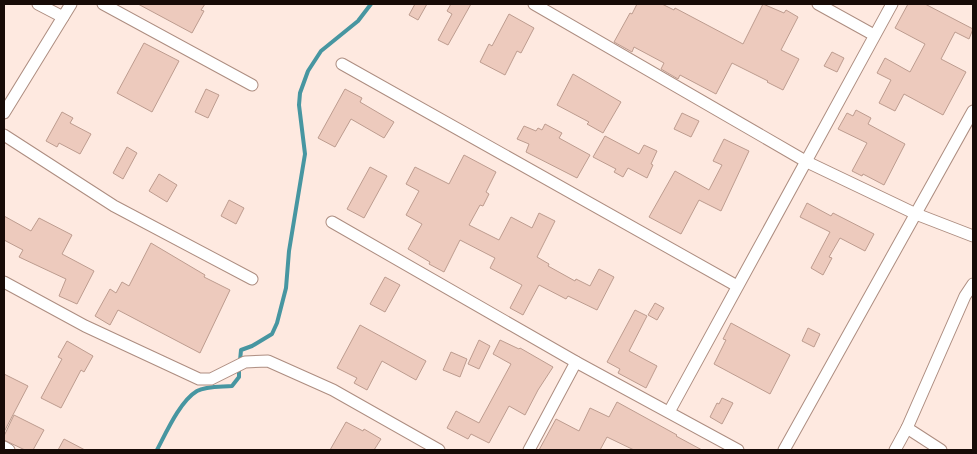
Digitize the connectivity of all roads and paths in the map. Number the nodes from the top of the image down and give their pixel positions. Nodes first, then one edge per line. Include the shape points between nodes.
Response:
1 (38, 4) edge
2 (71, 4) edge
3 (104, 4) edge
4 (534, 4) edge
5 (818, 4) edge
6 (892, 4) edge
7 (63, 17) junction
8 (874, 35) junction
9 (342, 64) dead end
10 (252, 85) dead end
11 (973, 111) edge
12 (4, 113) edge
13 (4, 136) edge
14 (807, 162) junction
15 (916, 214) junction
16 (332, 222) dead end
17 (973, 236) edge
18 (252, 279) dead end
19 (4, 282) edge
20 (973, 284) edge
21 (737, 286) junction
22 (576, 362) junction
23 (669, 412) junction
24 (907, 428) junction
25 (4, 447) edge
26 (9, 450) edge
27 (439, 450) edge
28 (529, 450) edge
29 (738, 450) edge
30 (784, 450) edge
31 (895, 450) edge
32 (941, 450) edge

1 - 7 street
2 - 7 street
3 - 10 street
4 - 14 street
5 - 8 street
6 - 8 street
7 - 12 street
8 - 14 street
9 - 21 street
11 - 15 street
13 - 18 street via 114,206
14 - 15 street
14 - 21 street
15 - 17 street
15 - 30 street
16 - 22 street
19 - 27 street via 85,326 199,379 211,379 246,362 268,362 333,390
20 - 24 street
21 - 23 street
22 - 23 street
22 - 28 street
23 - 29 street
24 - 31 street
24 - 32 street
25 - 26 street

